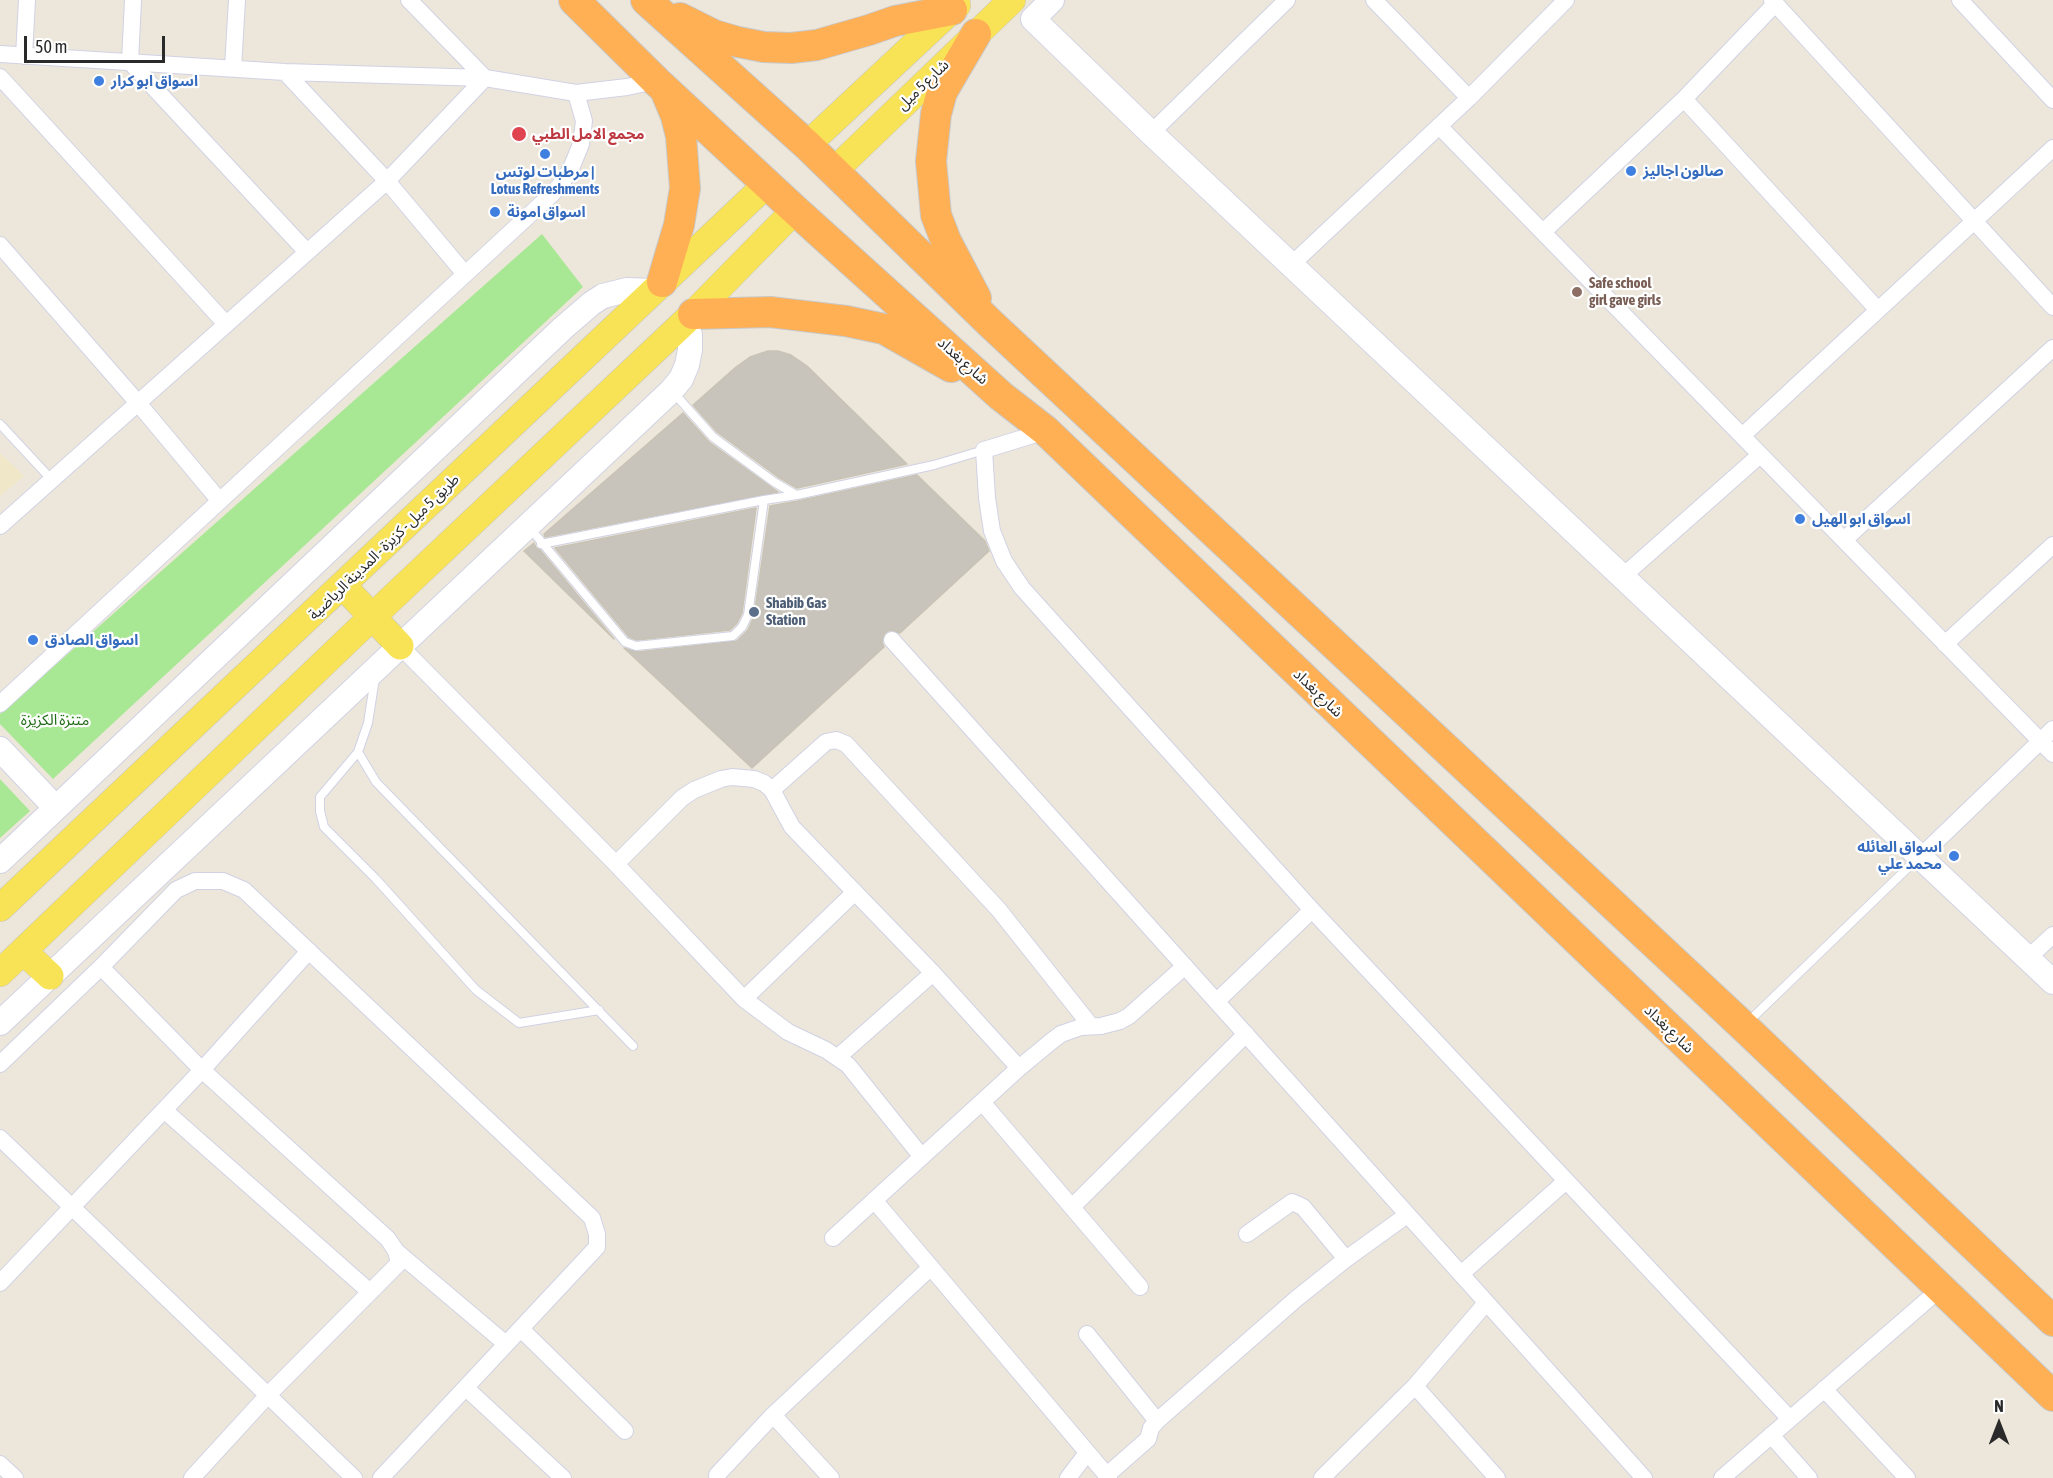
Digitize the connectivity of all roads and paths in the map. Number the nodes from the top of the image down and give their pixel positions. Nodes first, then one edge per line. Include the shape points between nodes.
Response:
1 (27, 0) edge
2 (133, 0) edge
3 (237, 0) edge
4 (409, 0) edge
5 (574, 0) edge
6 (646, 0) edge
7 (1012, 0) edge
8 (1052, 0) edge
9 (1287, 0) edge
10 (1374, 0) edge
11 (1960, 0) edge
12 (1564, 1) edge
13 (1773, 2) edge
14 (951, 3) edge
15 (976, 34) junction
16 (0, 54) edge
17 (24, 56) junction
18 (130, 62) junction
19 (234, 69) junction
20 (285, 72) junction
21 (0, 77) edge
22 (485, 78) junction
23 (660, 84) junction
24 (576, 93) junction
25 (1469, 98) junction
26 (1684, 99) junction
27 (2053, 100) edge
28 (1439, 126) junction
29 (1151, 133) junction
30 (807, 145) junction
31 (2053, 148) edge
32 (834, 171) junction
33 (387, 181) junction
34 (768, 184) junction
35 (795, 210) junction
36 (1974, 221) junction
37 (1543, 232) junction
38 (0, 245) edge
39 (307, 252) junction
40 (1291, 265) junction
41 (465, 274) junction
42 (657, 286) junction
43 (2053, 307) edge
44 (1878, 310) junction
45 (690, 318) junction
46 (226, 324) junction
47 (991, 324) junction
48 (2053, 348) edge
49 (671, 391) junction
50 (1001, 396) junction
51 (138, 403) junction
52 (0, 424) edge
53 (1046, 431) junction
54 (1742, 436) junction
55 (984, 450) junction
56 (1760, 454) junction
57 (52, 480) junction
58 (796, 495) junction
59 (219, 500) junction
60 (764, 500) junction
61 (0, 526) edge
62 (535, 535) junction
63 (1844, 540) junction
64 (2053, 545) edge
65 (1622, 577) junction
66 (343, 586) junction
67 (372, 617) junction
68 (892, 640) dead end
69 (1946, 644) junction
70 (400, 646) junction
71 (377, 668) junction
72 (0, 704) edge
73 (2053, 729) edge
74 (2040, 741) junction
75 (0, 749) edge
76 (358, 752) junction
77 (2053, 754) edge
78 (772, 789) junction
79 (55, 807) junction
80 (1920, 857) junction
81 (0, 861) edge
82 (616, 864) junction
83 (855, 892) junction
84 (0, 908) edge
85 (1311, 910) junction
86 (2053, 936) edge
87 (23, 951) junction
88 (309, 951) junction
89 (2028, 958) junction
90 (1185, 966) junction
91 (101, 967) junction
92 (0, 973) edge
93 (933, 973) junction
94 (51, 975) junction
95 (2053, 982) edge
96 (744, 999) junction
97 (1217, 1001) junction
98 (599, 1010) junction
99 (0, 1023) edge
100 (1091, 1026) junction
101 (1743, 1026) junction
102 (1246, 1034) junction
103 (633, 1046) dead end
104 (838, 1057) junction
105 (0, 1064) edge
106 (1019, 1068) junction
107 (202, 1070) junction
108 (982, 1102) junction
109 (164, 1110) junction
110 (0, 1138) edge
111 (922, 1157) junction
112 (1566, 1181) junction
113 (874, 1200) junction
114 (1072, 1207) junction
115 (73, 1208) junction
116 (1407, 1215) junction
117 (1247, 1234) dead end
118 (833, 1238) dead end
119 (396, 1251) junction
120 (1346, 1259) junction
121 (931, 1268) junction
122 (1461, 1274) junction
123 (0, 1283) edge
124 (1140, 1287) dead end
125 (1940, 1289) junction
126 (370, 1292) junction
127 (1486, 1303) junction
128 (2053, 1321) edge
129 (521, 1329) junction
130 (1087, 1334) dead end
131 (506, 1344) junction
132 (1416, 1386) junction
133 (466, 1388) junction
134 (1824, 1389) junction
135 (268, 1395) junction
136 (2053, 1396) edge
137 (773, 1415) junction
138 (1790, 1419) junction
139 (1156, 1421) junction
140 (625, 1431) dead end
141 (1771, 1435) junction
142 (1087, 1454) junction
143 (0, 1464) edge
144 (717, 1475) dead end
145 (1634, 1475) edge
146 (1108, 1477) edge
147 (15, 1478) edge
148 (192, 1478) edge
149 (354, 1478) edge
150 (381, 1478) edge
151 (563, 1478) edge
152 (831, 1478) edge
153 (1068, 1478) edge
154 (1322, 1478) edge
155 (1497, 1478) edge
156 (1722, 1478) edge
157 (1809, 1478) edge
158 (1907, 1478) edge

1 - 17 street
2 - 18 street
3 - 19 street
4 - 22 street
5 - 23 highway, شارع بغداد
6 - 14 highway via 726,39 777,48 818,45
6 - 30 highway
7 - 15 main road, شارع 5 ميل
8 - 29 main road via 1033,19
9 - 29 street
10 - 25 street
11 - 27 street
12 - 25 street
13 - 26 street
13 - 36 street
14 - 30 main road
15 - 32 main road, شارع 5 ميل
15 - 47 highway via 942,92 931,161 936,215
16 - 17 street
17 - 18 street
18 - 19 street
18 - 39 street
19 - 20 street
20 - 22 street
20 - 33 street
21 - 46 street
22 - 24 street
22 - 33 street
23 - 24 street
23 - 34 highway, شارع بغداد
23 - 42 highway via 681,136 685,188 679,225
24 - 41 street via 584,121 581,144 567,174 552,194
25 - 28 street
26 - 37 street
26 - 44 street
28 - 37 street
28 - 40 street
29 - 40 main road
30 - 32 highway
31 - 36 street
32 - 47 highway
33 - 39 street
33 - 41 street
34 - 35 highway, شارع بغداد
34 - 42 main road, طريق 5 ميل - كزيزة - المدينة الرياضية
35 - 45 main road
35 - 50 highway, شارع بغداد
36 - 43 street
36 - 44 street
37 - 54 street
38 - 51 street
39 - 46 street
40 - 65 main road
41 - 59 street
42 - 66 main road, طريق 5 ميل - كزيزة - المدينة الرياضية
42 - 79 main road via 603,297 562,328
44 - 54 street
45 - 49 main road via 687,365
45 - 50 highway via 770,312 884,329
45 - 67 main road
46 - 51 street
47 - 101 highway
48 - 63 street
49 - 58 lane via 713,437
49 - 62 main road
50 - 53 highway, شارع بغداد
51 - 57 street
51 - 59 street
52 - 57 lane
53 - 55 street
53 - 125 highway, شارع بغداد
54 - 56 street
55 - 58 lane
55 - 85 street via 990,523 1012,575
56 - 63 street
56 - 65 street
57 - 61 street
58 - 60 lane
59 - 72 street
60 - 62 lane
60 - 62 lane via 748,615 733,636 636,646 625,642
62 - 70 main road
63 - 69 street
64 - 69 street
65 - 80 main road
66 - 67 main road
66 - 84 main road, طريق 5 ميل - كزيزة - المدينة الرياضية
67 - 70 main road
67 - 87 main road
68 - 90 street
69 - 74 street
70 - 71 main road
70 - 82 street
71 - 76 lane via 368,723
71 - 94 main road
73 - 74 street
74 - 77 street
74 - 80 street
75 - 79 main road
76 - 98 lane via 376,782
76 - 98 lane via 320,797 324,827 476,990 519,1023
78 - 82 street via 743,777 721,778 707,784 682,798
78 - 83 street via 792,827
78 - 100 street via 826,742 846,744 999,910
79 - 81 main road
80 - 89 main road
80 - 101 lane
82 - 96 street
83 - 93 street
83 - 96 street
85 - 97 street
85 - 112 street
86 - 89 street
87 - 92 main road
87 - 94 main road
88 - 91 street via 244,890 223,881 195,881 176,890
88 - 107 street
88 - 129 street via 592,1218 597,1247
89 - 95 main road
90 - 97 street
90 - 100 street via 1129,1016 1111,1024
91 - 105 street
91 - 107 street
93 - 104 street
93 - 106 street
94 - 99 main road
96 - 104 street via 788,1032
97 - 102 street
98 - 103 lane
100 - 106 street via 1062,1034
101 - 128 highway
102 - 114 street
102 - 116 street
104 - 111 street
106 - 108 street
107 - 109 street
107 - 119 street via 388,1239
108 - 111 street
108 - 114 street
109 - 115 street
109 - 126 street
110 - 115 street
111 - 113 street
112 - 122 street
112 - 138 street
113 - 118 street
113 - 121 street
114 - 124 street
115 - 123 street
115 - 135 street
116 - 120 street
116 - 122 street
117 - 120 street via 1292,1202 1303,1207
119 - 126 street via 399,1263
119 - 131 street
120 - 139 street
121 - 137 street
121 - 142 street
122 - 127 street
125 - 134 street
125 - 136 highway, شارع بغداد
126 - 135 street
127 - 132 street
127 - 145 street
129 - 131 street
129 - 140 street
130 - 139 street
131 - 133 street
132 - 154 street
132 - 155 street
133 - 150 street
133 - 151 street
134 - 138 street
134 - 158 street
135 - 148 street
135 - 149 street
137 - 144 street
137 - 152 street
138 - 141 street
139 - 146 street via 1148,1439
141 - 156 street
141 - 157 street
142 - 146 street
142 - 153 street
143 - 147 street

